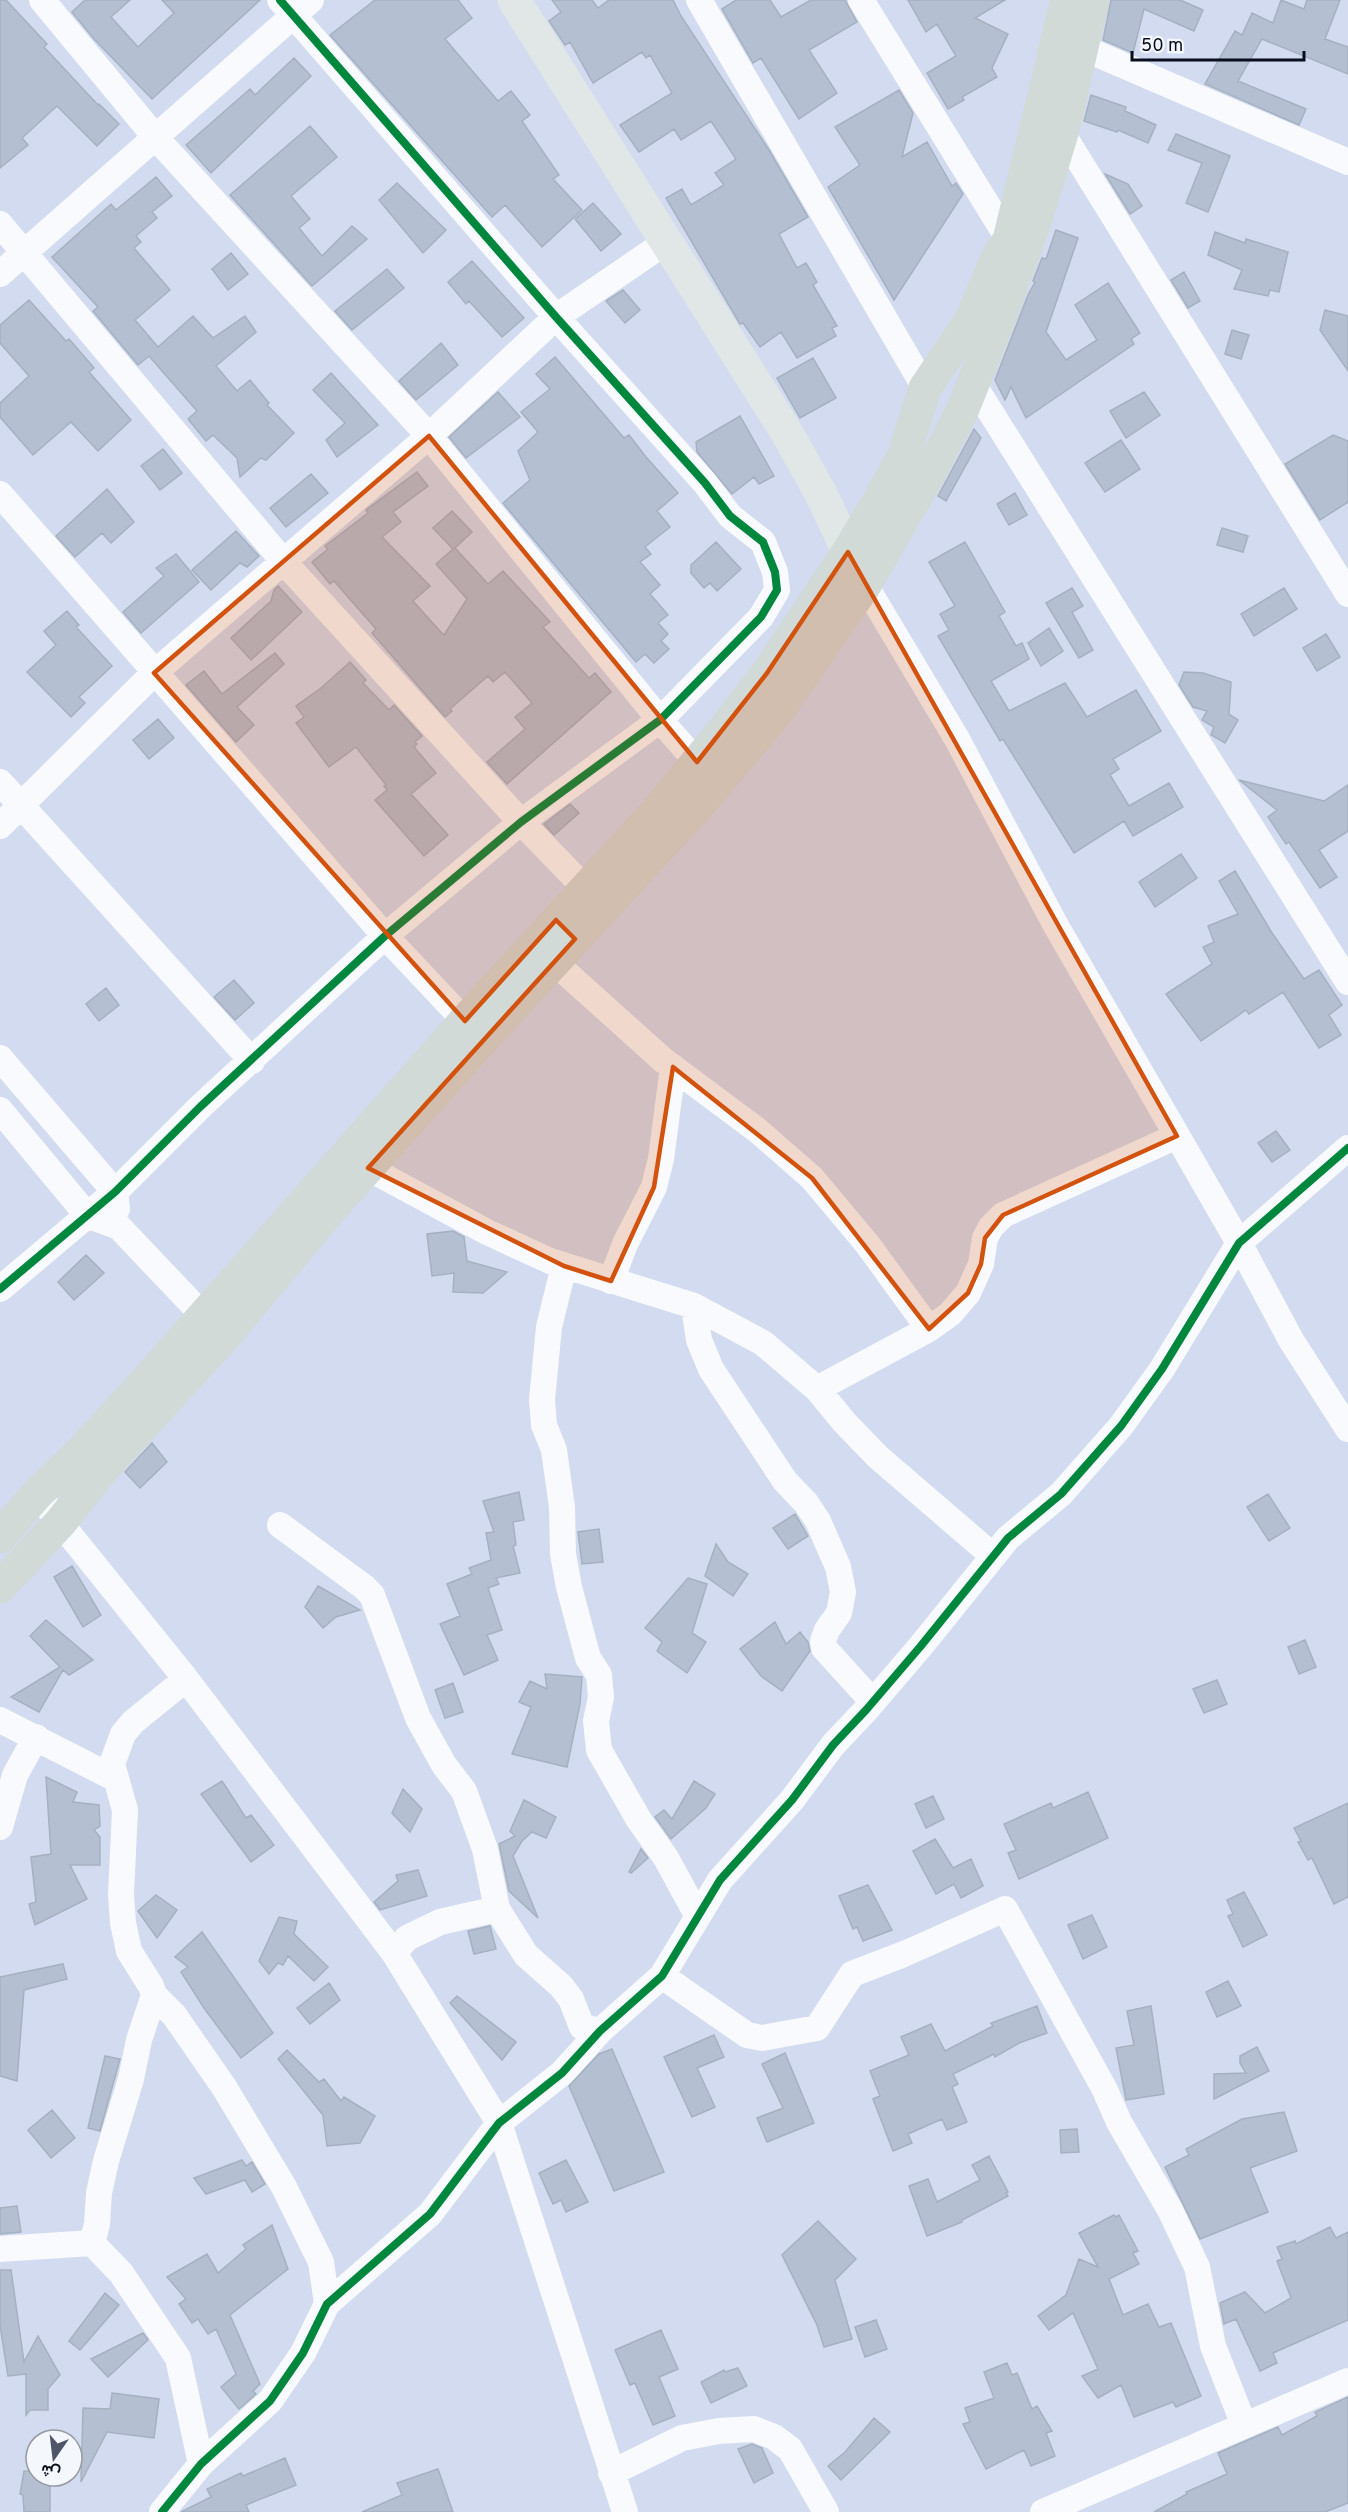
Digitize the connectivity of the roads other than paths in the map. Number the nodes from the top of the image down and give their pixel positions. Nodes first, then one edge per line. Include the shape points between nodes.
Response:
1 (42, 0) edge
2 (514, 0) edge
3 (699, 0) edge
4 (861, 0) edge
5 (1094, 0) edge
6 (295, 5) edge
7 (1061, 7) edge
8 (1083, 48) junction
9 (1062, 133) junction
10 (156, 138) junction
11 (1348, 162) edge
12 (0, 224) edge
13 (1009, 240) junction
14 (666, 242) junction
15 (26, 252) junction
16 (0, 274) edge
17 (556, 318) junction
18 (973, 384) junction
19 (925, 388) junction
20 (429, 436) junction
21 (0, 494) edge
22 (848, 552) junction
23 (283, 561) junction
24 (865, 585) junction
25 (1348, 594) edge
26 (154, 673) junction
27 (660, 720) junction
28 (697, 762) junction
29 (0, 782) edge
30 (21, 807) junction
31 (521, 822) junction
32 (0, 826) edge
33 (585, 888) junction
34 (385, 936) junction
35 (561, 940) junction
36 (1348, 982) edge
37 (465, 1021) junction
38 (0, 1058) edge
39 (252, 1061) junction
40 (673, 1067) junction
41 (0, 1110) edge
42 (1178, 1136) junction
43 (1348, 1148) edge
44 (368, 1168) junction
45 (115, 1192) junction
46 (87, 1215) junction
47 (120, 1227) junction
48 (1239, 1244) junction
49 (564, 1266) junction
50 (610, 1281) junction
51 (0, 1288) edge
52 (693, 1306) junction
53 (214, 1327) junction
54 (929, 1329) junction
55 (817, 1389) junction
56 (1348, 1429) edge
57 (37, 1494) junction
58 (60, 1523) junction
59 (280, 1525) dead end
60 (0, 1537) edge
61 (993, 1556) junction
62 (0, 1587) edge
63 (186, 1679) junction
64 (873, 1701) junction
65 (0, 1720) edge
66 (36, 1737) junction
67 (116, 1779) junction
68 (0, 1827) edge
69 (497, 1909) junction
70 (697, 1915) junction
71 (394, 1953) junction
72 (662, 1976) junction
73 (154, 1995) junction
74 (600, 2031) junction
75 (499, 2123) junction
76 (92, 2243) junction
77 (0, 2249) edge
78 (327, 2304) junction
79 (1348, 2381) edge
80 (1244, 2425) junction
81 (201, 2464) junction
82 (611, 2474) junction
83 (1075, 2505) edge
84 (162, 2512) edge
85 (625, 2512) edge
86 (826, 2512) edge
87 (1043, 2512) edge

1 - 10 street
2 - 14 main road
3 - 19 street
4 - 13 street
5 - 8 highway
6 - 10 street
6 - 17 street
7 - 13 highway
8 - 9 highway
8 - 11 street
9 - 18 highway via 1036,219
9 - 25 street
10 - 15 street
10 - 20 street
12 - 15 street
13 - 19 highway via 997,258 971,320
14 - 17 street
14 - 22 main road via 787,433
15 - 16 street
15 - 23 street
17 - 20 street
17 - 27 street via 705,483 730,516 763,542 775,572 777,590 761,617
18 - 24 highway via 932,469
18 - 36 street
19 - 22 highway via 904,455
20 - 23 street
20 - 27 street
21 - 26 street
22 - 24 main road
22 - 28 highway via 767,673
23 - 26 street
23 - 31 street
24 - 35 highway via 775,715 697,807
24 - 42 street via 957,739 1055,924
26 - 30 street
26 - 34 street
27 - 28 street
27 - 31 street
28 - 33 highway
29 - 30 street
30 - 32 street
30 - 39 street
31 - 33 street
31 - 34 street
33 - 35 highway
34 - 37 street
34 - 39 street
35 - 37 highway
35 - 40 street
35 - 44 highway
37 - 53 highway
38 - 45 street
39 - 45 street
40 - 50 street via 654,1187
40 - 54 street via 758,1130 812,1178 868,1245
41 - 46 street
42 - 48 street
42 - 54 street via 1003,1215 985,1238 981,1264 968,1293 950,1314
43 - 48 street
44 - 49 street via 487,1232
44 - 53 highway
45 - 46 street
45 - 47 street
46 - 47 street
46 - 51 street
47 - 53 street
48 - 56 street via 1291,1340
48 - 61 street via 1162,1369 1121,1426 1061,1494 1008,1538
49 - 50 street
49 - 70 street via 549,1327 542,1400 544,1425 554,1450 569,1587 588,1658 599,1675 599,1750
50 - 52 street
52 - 55 street via 763,1343
52 - 64 street via 699,1340 711,1369 785,1481 818,1521 838,1568 843,1592 838,1613 823,1641 825,1648
53 - 57 highway
53 - 58 highway
54 - 55 street
55 - 61 street via 878,1457
57 - 58 street
57 - 60 highway
58 - 62 highway
58 - 63 street
59 - 69 street via 372,1595 418,1718 444,1765 464,1791 485,1849
61 - 64 street
63 - 67 street via 123,1734 112,1764
63 - 71 street
64 - 70 street via 720,1880
65 - 66 street
66 - 67 street
66 - 68 street via 15,1774
67 - 73 street via 125,1810 123,1923 129,1952
69 - 71 street via 440,1922 407,1938
69 - 74 street via 526,1955 561,1986 582,2027
70 - 72 street
71 - 75 street
72 - 74 street
72 - 80 street via 747,2035 762,2038 817,2028 852,1974 1005,1909 1170,2210 1197,2267 1214,2346
73 - 76 street via 106,2161
73 - 78 street via 174,2015 211,2067 284,2187 321,2262
74 - 75 street via 562,2073
75 - 78 street via 430,2214
75 - 82 street
76 - 77 street
76 - 81 street via 121,2273 178,2358
78 - 81 street via 303,2353 270,2402
79 - 80 street
80 - 83 street
81 - 84 street
82 - 85 street
82 - 86 street via 682,2438 754,2429 790,2449
83 - 87 street

